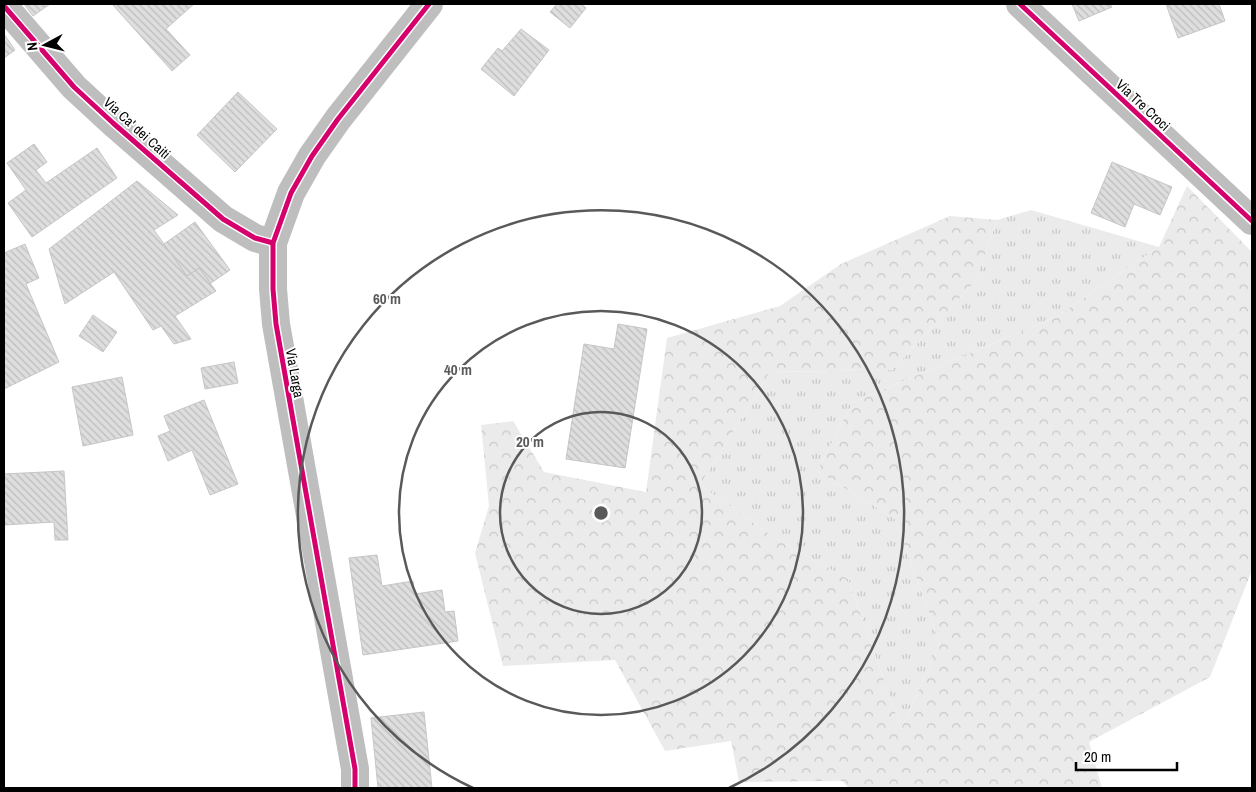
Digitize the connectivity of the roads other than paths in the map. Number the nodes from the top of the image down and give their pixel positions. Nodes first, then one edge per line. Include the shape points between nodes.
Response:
1 (429, 4) edge
2 (1020, 4) edge
3 (4, 6) edge
4 (1252, 221) edge
5 (273, 243) junction
6 (355, 788) edge

1 - 5 street, Via Larga via 312,156 291,192
2 - 4 street, Via Tre Croci
3 - 5 street, Via Ca' dei Caiti via 74,87 120,129 223,219 255,238
5 - 6 street, Via Larga via 277,332 355,769

